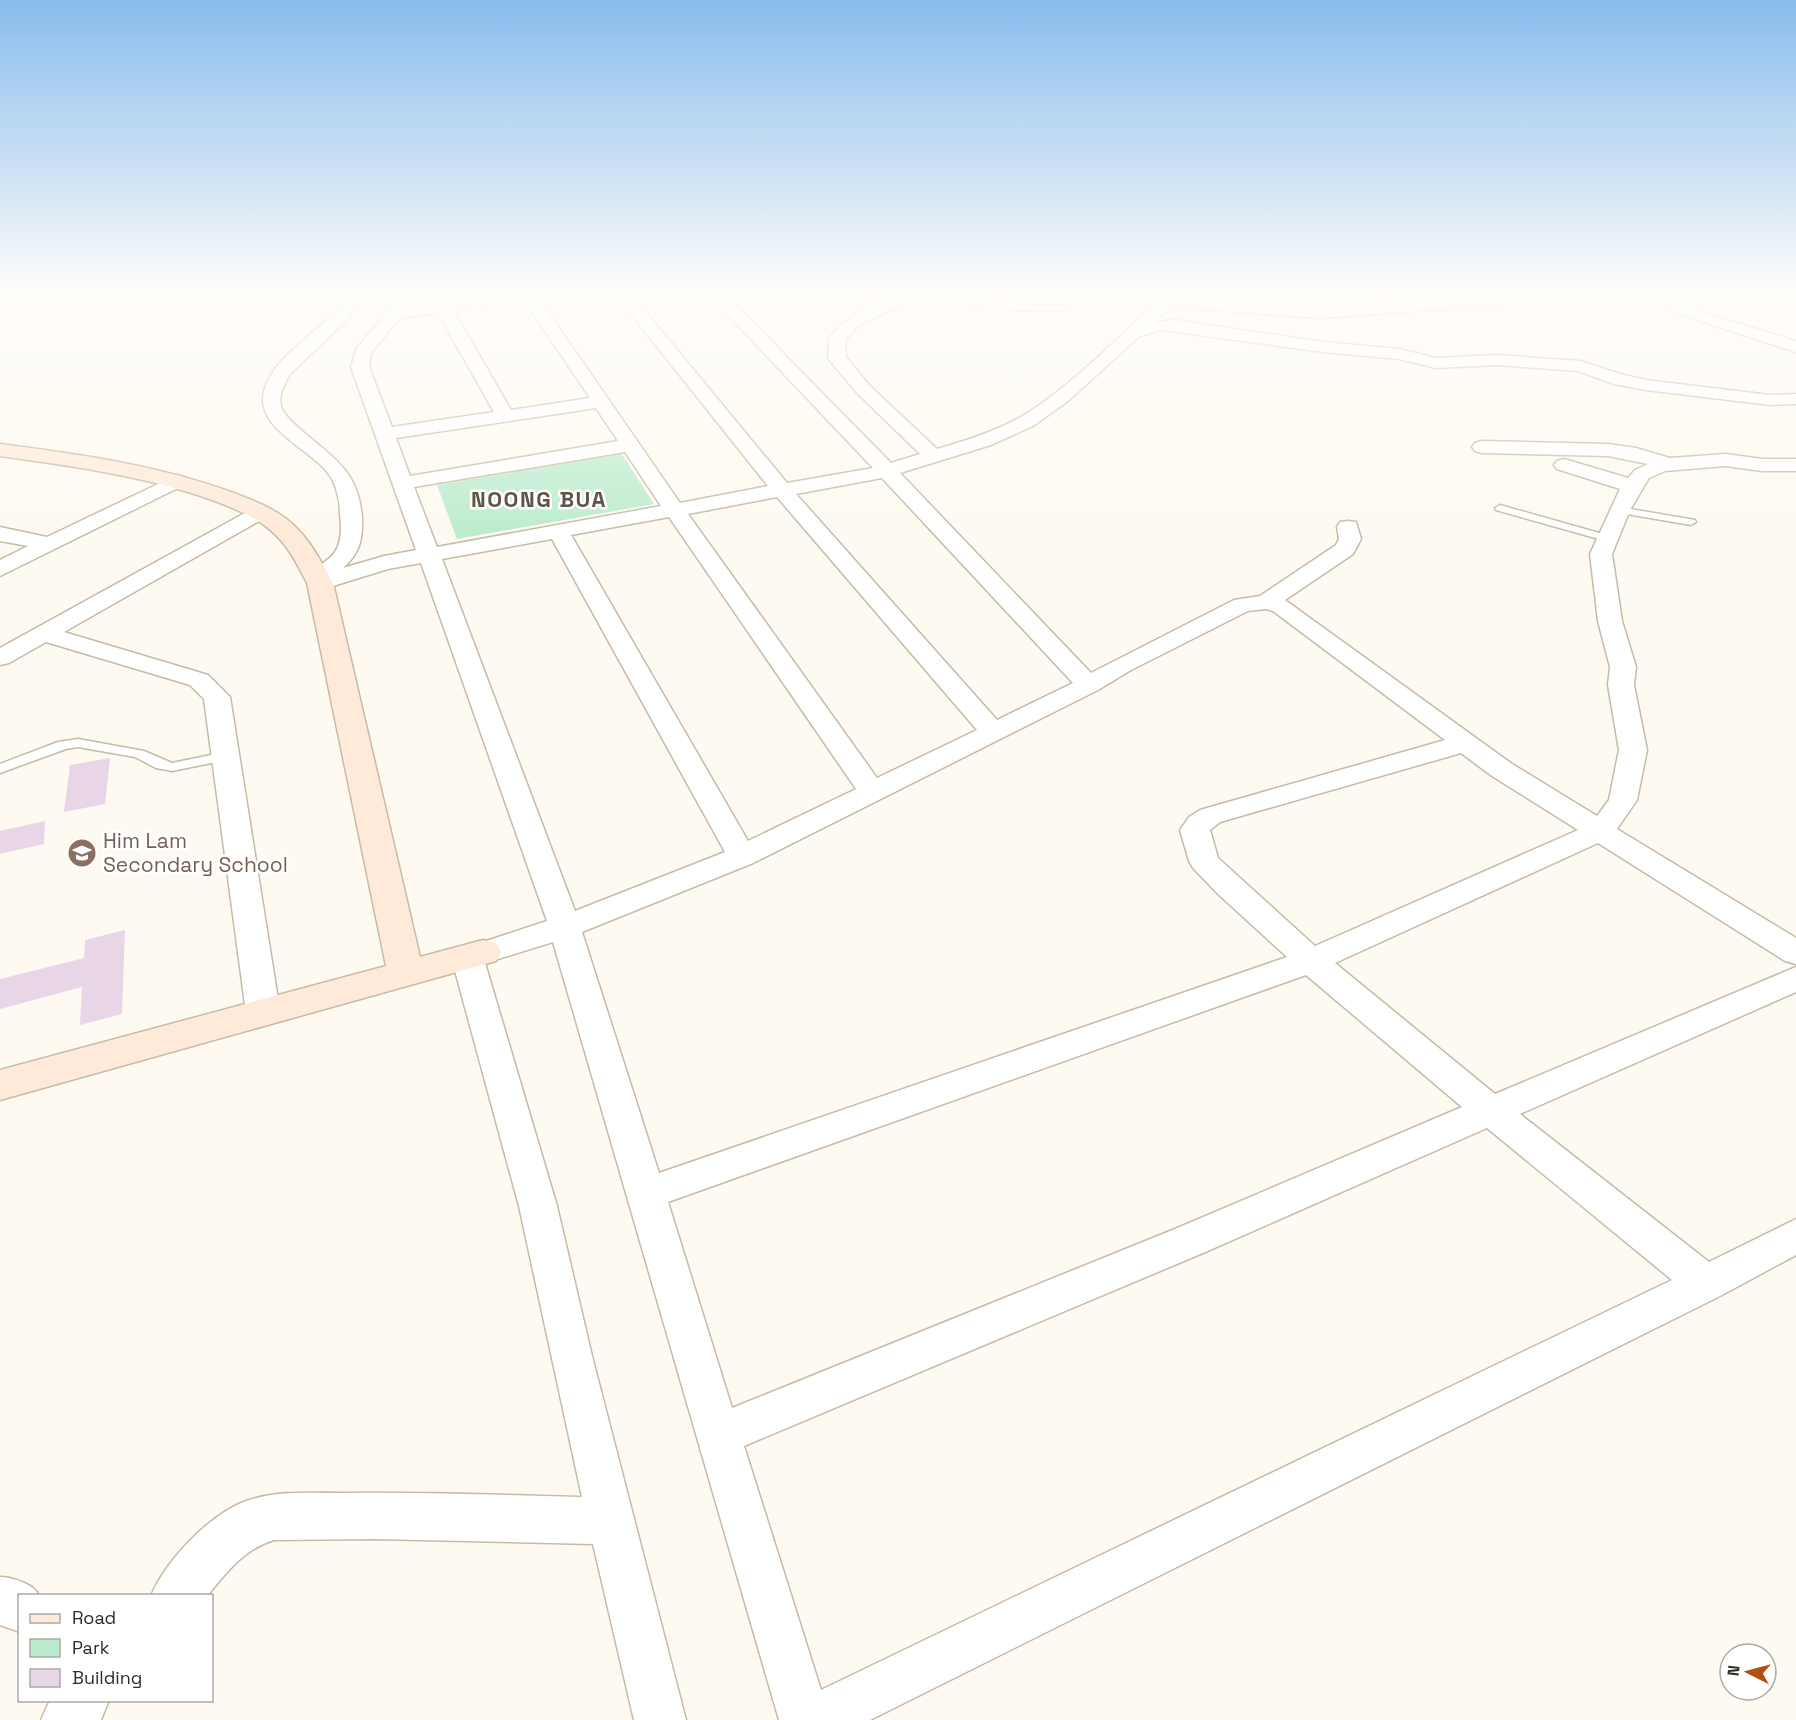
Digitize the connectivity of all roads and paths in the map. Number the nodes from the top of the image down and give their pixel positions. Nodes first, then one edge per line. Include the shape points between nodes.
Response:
1 (284, 374) edge
2 (363, 374) edge
3 (481, 374) edge
4 (583, 374) edge
5 (688, 374) edge
6 (810, 374) edge
7 (851, 374) edge
8 (1087, 374) edge
9 (1607, 374) edge
10 (1796, 399) edge
11 (601, 402) junction
12 (505, 416) junction
13 (385, 434) junction
14 (883, 437) junction
15 (631, 445) junction
16 (1482, 447) dead end
17 (0, 450) edge
18 (933, 456) junction
19 (1667, 464) junction
20 (1564, 465) dead end
21 (1796, 465) edge
22 (887, 471) junction
23 (177, 481) junction
24 (403, 483) junction
25 (1632, 486) junction
26 (782, 490) junction
27 (1500, 507) dead end
28 (675, 510) junction
29 (1618, 510) junction
30 (261, 512) junction
31 (1691, 522) dead end
32 (1348, 527) dead end
33 (558, 531) junction
34 (0, 534) edge
35 (1606, 538) junction
36 (49, 544) junction
37 (429, 554) junction
38 (0, 569) edge
39 (319, 581) junction
40 (1266, 602) junction
41 (43, 634) junction
42 (0, 658) edge
43 (1089, 685) junction
44 (992, 731) junction
45 (1466, 743) junction
46 (226, 756) junction
47 (0, 769) edge
48 (872, 791) junction
49 (1600, 831) junction
50 (742, 856) junction
51 (565, 927) junction
52 (1796, 953) edge
53 (475, 954) junction
54 (1311, 961) junction
55 (406, 973) junction
56 (1796, 979) edge
57 (263, 1012) junction
58 (0, 1085) edge
59 (1491, 1111) junction
60 (645, 1194) junction
61 (1796, 1236) edge
62 (1706, 1282) junction
63 (718, 1435) junction
64 (612, 1521) junction
65 (177, 1594) edge
66 (0, 1601) edge
67 (18, 1607) edge
68 (83, 1702) edge
69 (67, 1720) edge
70 (660, 1720) edge
71 (805, 1720) edge
72 (815, 1720) edge

1 - 39 street via 270,399 274,411 340,476 350,506 350,549
2 - 13 street
3 - 12 street
4 - 11 street
5 - 26 street
6 - 14 street
7 - 14 street via 863,389
8 - 18 street via 1026,422 984,441
9 - 10 street via 1646,385
11 - 12 street
11 - 15 street
12 - 13 street
13 - 24 street
14 - 18 street
14 - 22 street
15 - 24 street
15 - 28 street
16 - 19 street via 1603,448 1637,453
17 - 23 street
18 - 22 street
19 - 21 street via 1726,460
19 - 25 street via 1642,474
20 - 25 street
22 - 26 street
22 - 43 street
23 - 30 street
23 - 36 street
24 - 37 street
25 - 29 street
26 - 28 street
26 - 44 street
27 - 35 lane
28 - 33 street
28 - 48 street
29 - 31 lane
29 - 35 street
30 - 39 street via 298,542
30 - 41 street
32 - 40 street via 1350,539 1345,549
33 - 37 street
33 - 50 street
34 - 36 street
35 - 49 street via 1601,554 1610,621 1623,667 1621,685 1633,750 1623,800
36 - 38 street
37 - 39 street
37 - 51 street
39 - 55 street
40 - 43 street via 1242,605 1217,616
40 - 45 street via 1281,606
41 - 42 street
41 - 46 street via 199,680 217,697
43 - 44 street
44 - 48 street
45 - 49 street
45 - 54 street via 1210,816 1199,823 1195,830 1204,861
46 - 47 lane via 171,767 139,753 78,743
46 - 57 street
48 - 50 street
49 - 52 street
49 - 54 street
50 - 51 street
51 - 53 street
51 - 60 street
53 - 55 street
53 - 64 street
54 - 59 street
54 - 60 street
55 - 57 street
56 - 59 street
57 - 58 street
59 - 62 street
59 - 63 street via 1189,1241
60 - 63 street
61 - 62 street
62 - 72 street
63 - 71 street
64 - 65 street via 273,1518 248,1524 220,1544
64 - 70 street
66 - 67 street
68 - 69 street

